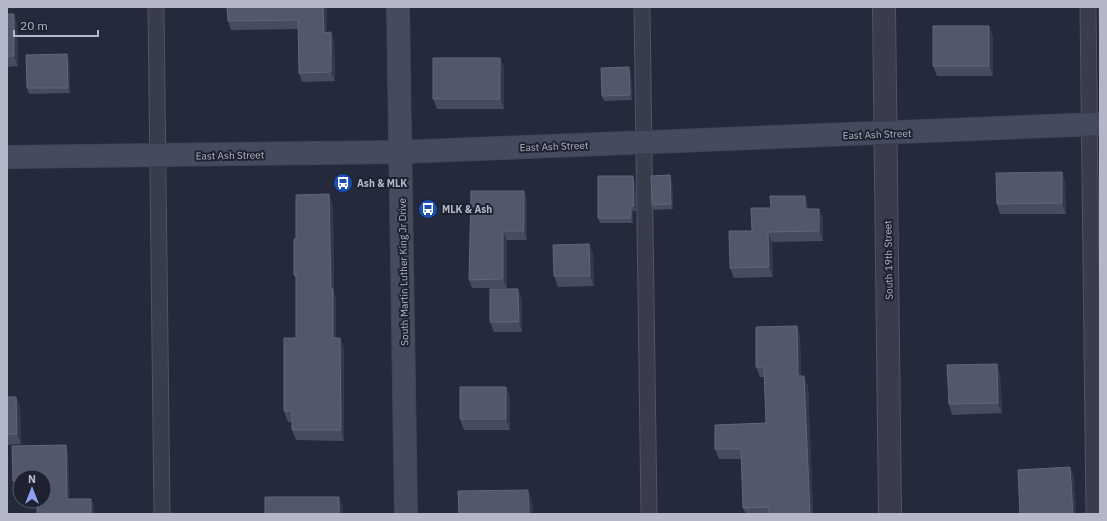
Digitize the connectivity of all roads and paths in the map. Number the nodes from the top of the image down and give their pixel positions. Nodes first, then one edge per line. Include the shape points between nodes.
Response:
1 (156, 7) edge
2 (398, 7) edge
3 (642, 7) edge
4 (884, 7) edge
5 (1088, 7) edge
6 (1095, 124) edge
7 (886, 134) junction
8 (644, 143) junction
9 (401, 152) junction
10 (158, 156) junction
11 (7, 158) edge
12 (162, 514) edge
13 (406, 514) edge
14 (649, 514) edge
15 (890, 514) edge
16 (1094, 514) edge

1 - 10 lane
2 - 9 street, South Martin Luther King Jr Drive
3 - 8 lane
4 - 7 street, South 19th Street
5 - 6 lane
6 - 7 street, East Ash Street
6 - 16 lane
7 - 8 street, East Ash Street
7 - 15 street, South 19th Street
8 - 9 street, East Ash Street
8 - 14 lane
9 - 10 street, East Ash Street
9 - 13 street, South Martin Luther King Jr Drive
10 - 11 street, East Ash Street
10 - 12 lane

